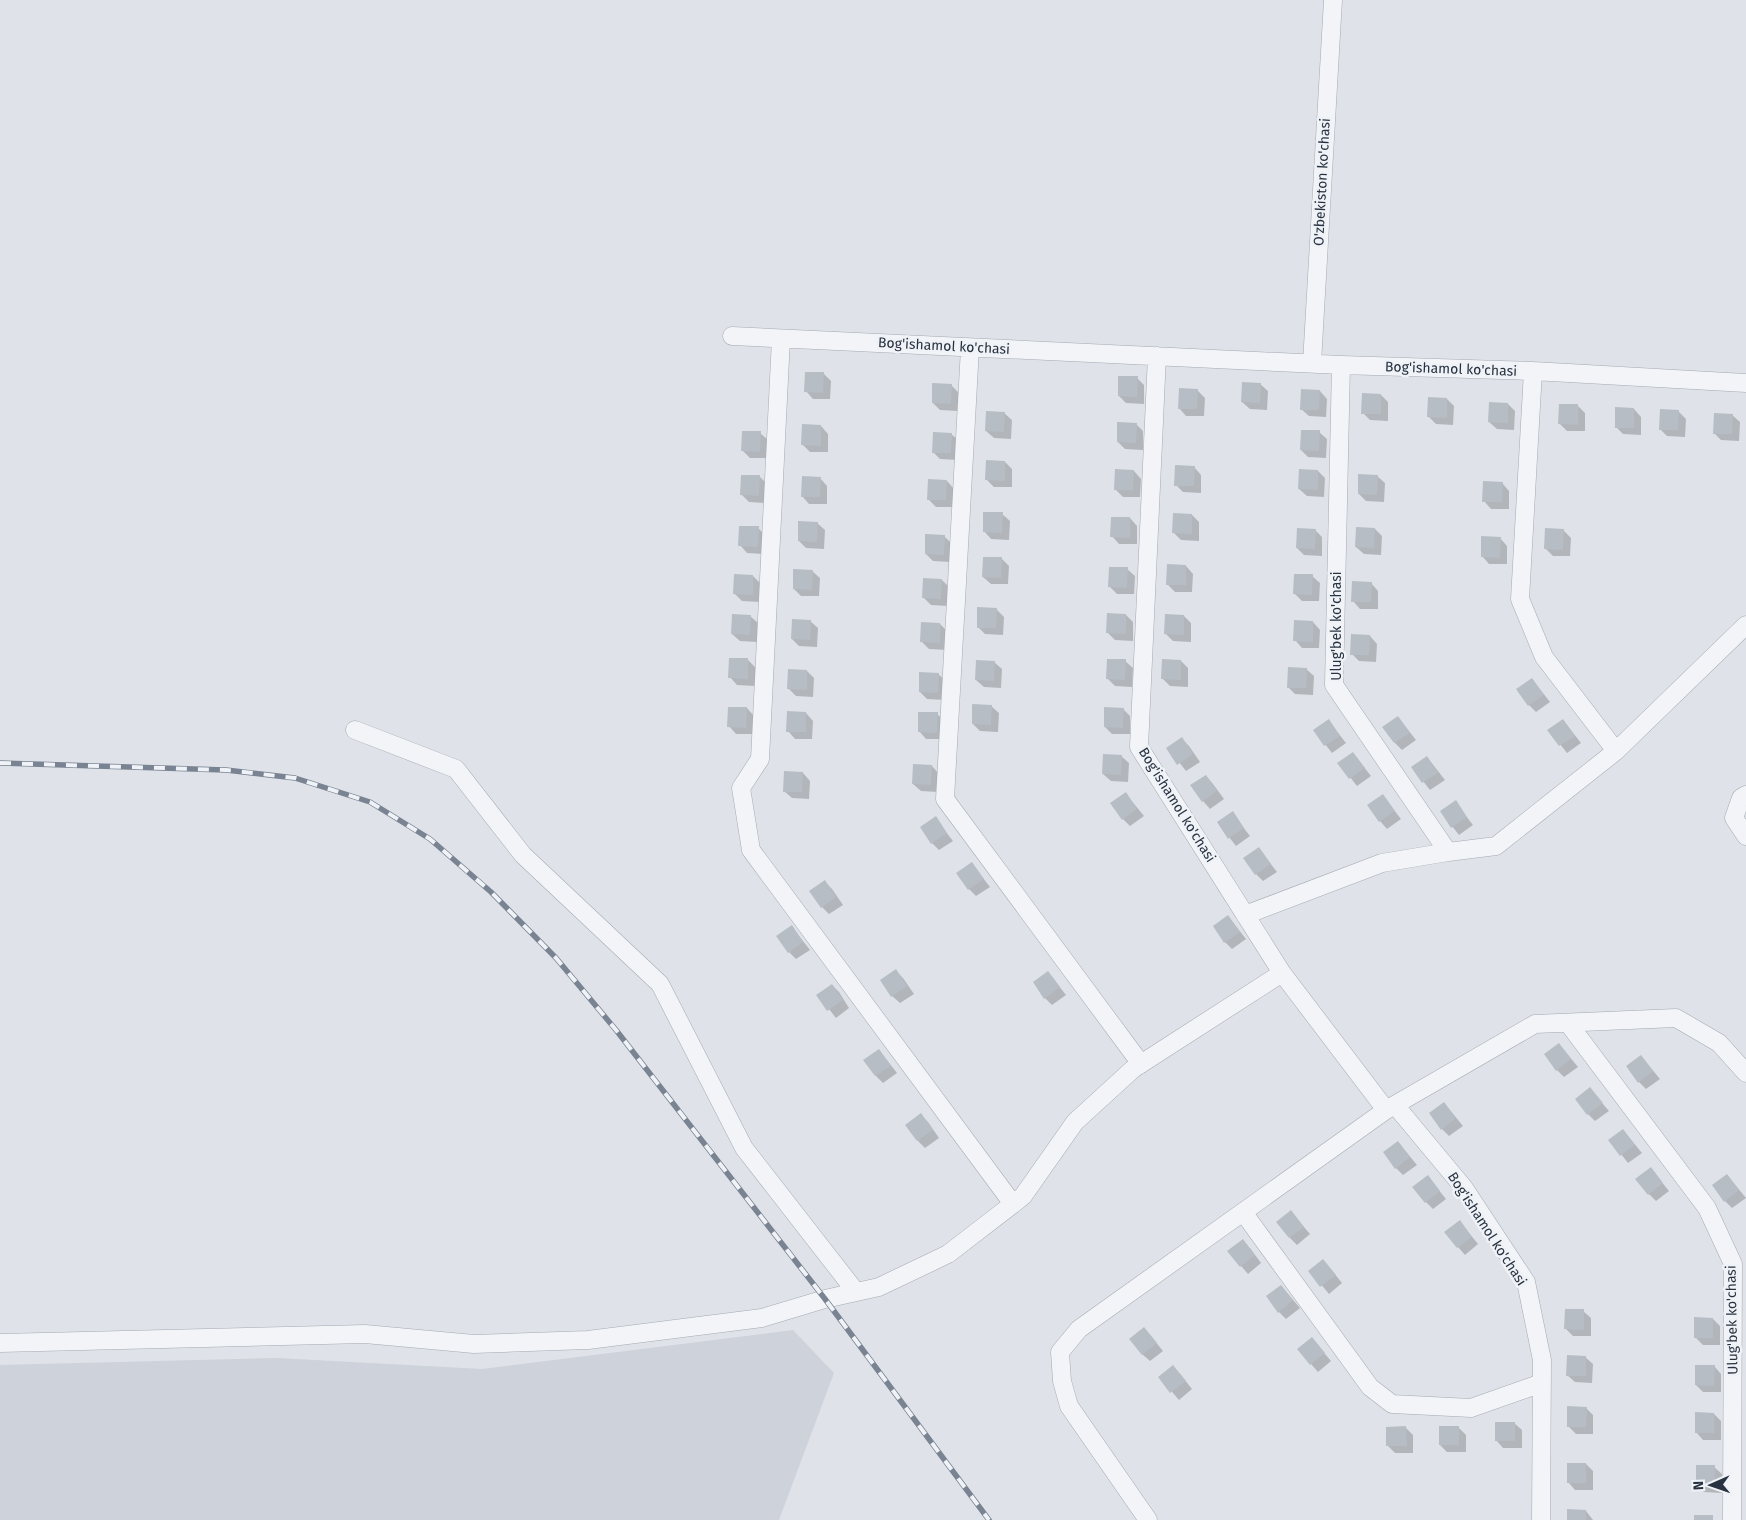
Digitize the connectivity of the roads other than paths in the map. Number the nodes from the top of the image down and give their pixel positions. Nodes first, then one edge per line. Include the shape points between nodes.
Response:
1 (1333, 0) edge
2 (732, 336) dead end
3 (782, 339) junction
4 (970, 348) junction
5 (1157, 356) junction
6 (1312, 364) junction
7 (1341, 365) junction
8 (1533, 372) junction
9 (1746, 383) edge
10 (1746, 625) edge
11 (355, 730) dead end
12 (1616, 750) junction
13 (1746, 795) edge
14 (1746, 836) edge
15 (1448, 852) junction
16 (1245, 915) junction
17 (1282, 973) junction
18 (1568, 1023) junction
19 (1141, 1064) junction
20 (1746, 1073) edge
21 (1391, 1107) junction
22 (1013, 1204) junction
23 (1244, 1212) junction
24 (856, 1292) junction
25 (0, 1343) edge
26 (1542, 1383) junction
27 (1148, 1520) edge
28 (1541, 1520) edge
29 (1732, 1520) edge

1 - 6 street, O'zbekiston ko'chasi
2 - 3 street, Bog'ishamol ko'chasi
3 - 4 street, Bog'ishamol ko'chasi
3 - 22 street via 760,759 741,788 751,850
4 - 5 street, Bog'ishamol ko'chasi
4 - 19 street via 945,799
5 - 6 street, Bog'ishamol ko'chasi
5 - 16 street, Bog'ishamol ko'chasi via 1139,748
6 - 7 street, Bog'ishamol ko'chasi
7 - 8 street, Bog'ishamol ko'chasi
7 - 15 street, Ulug'bek ko'chasi via 1334,685
8 - 9 street, Bog'ishamol ko'chasi
8 - 12 street via 1520,598 1544,657
10 - 12 street
11 - 24 street via 456,769 523,855 660,984 744,1148
12 - 15 street via 1496,846
13 - 14 street via 1741,798 1734,818
15 - 16 street via 1382,864
16 - 17 street, Bog'ishamol ko'chasi
17 - 19 street
17 - 21 street, Bog'ishamol ko'chasi
18 - 20 street via 1676,1018 1719,1043
18 - 21 street via 1535,1024
18 - 29 street, Ulug'bek ko'chasi via 1707,1208 1733,1264
19 - 22 street via 1075,1122 1023,1196
21 - 23 street
21 - 26 street, Bog'ishamol ko'chasi via 1464,1188 1526,1282 1542,1360
22 - 24 street via 948,1254 879,1287
23 - 26 street via 1370,1387 1392,1404 1471,1408
23 - 27 street via 1079,1329 1060,1352 1062,1381 1069,1406
24 - 25 street via 762,1318 588,1340 474,1344 365,1334
26 - 28 street, Bog'ishamol ko'chasi

